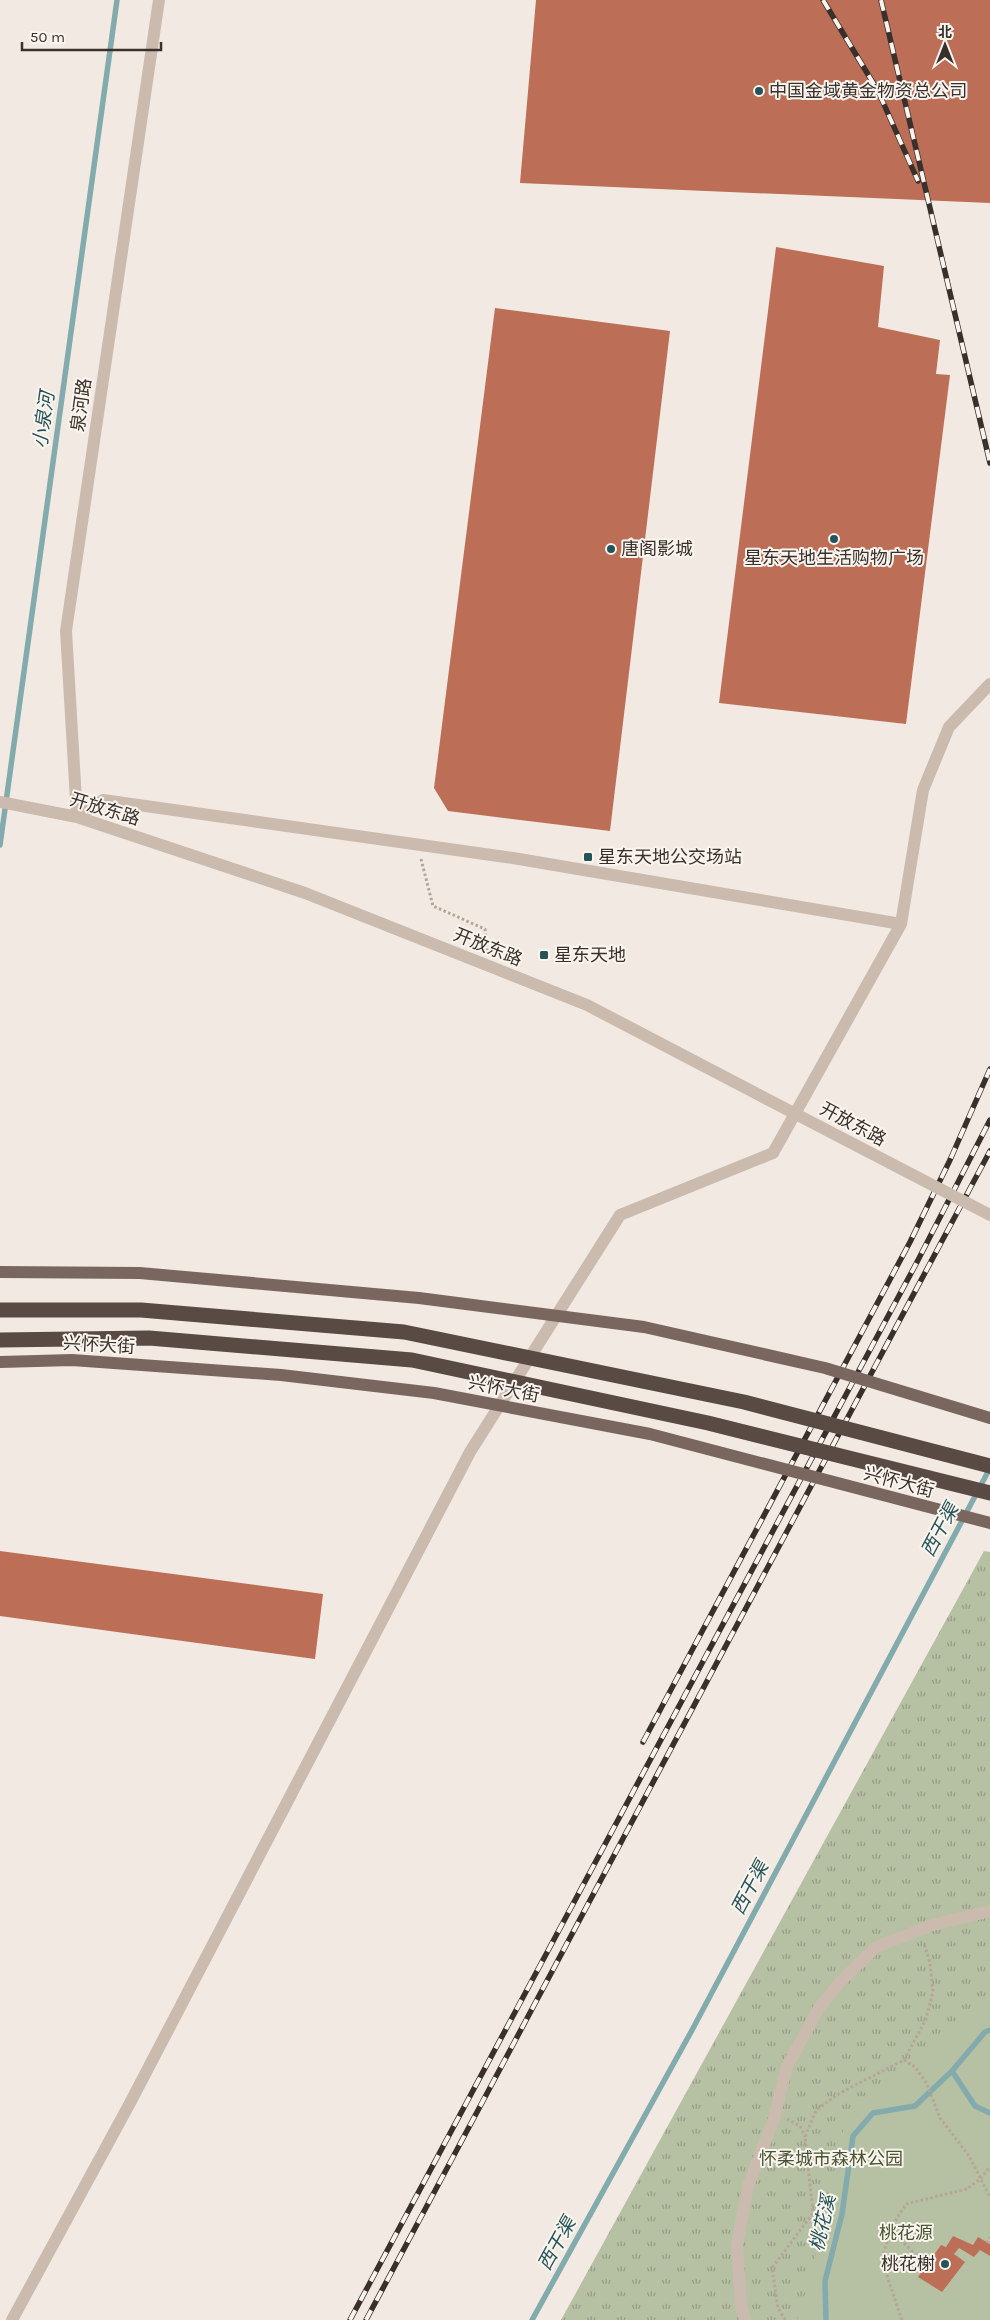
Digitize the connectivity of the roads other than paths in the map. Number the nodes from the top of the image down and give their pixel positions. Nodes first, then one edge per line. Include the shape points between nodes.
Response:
1 (159, 0) edge
2 (990, 684) edge
3 (0, 802) edge
4 (77, 817) junction
5 (901, 924) junction
6 (990, 1216) edge
7 (0, 1272) edge
8 (0, 1310) edge
9 (0, 1340) edge
10 (0, 1362) edge
11 (990, 1418) edge
12 (990, 1466) edge
13 (990, 1493) edge
14 (990, 1522) edge
15 (990, 1911) edge
16 (12, 2320) edge
17 (745, 2320) edge

1 - 4 street, 泉河路 via 66,631
2 - 5 street via 949,727 923,790
3 - 4 street, 开放东路
4 - 5 street via 103,800 513,858
4 - 6 street, 开放东路, bridge via 305,892 587,1006
5 - 16 street via 773,1153 620,1215 470,1452 135,2094
7 - 11 main road, bridge via 140,1272 419,1298 644,1328 825,1368
8 - 12 highway, bridge via 141,1310 404,1332 744,1402
9 - 13 highway, bridge via 149,1338 412,1360 708,1423
10 - 14 main road, 兴怀大街, bridge via 102,1362 281,1375 434,1393 650,1434
15 - 17 street via 920,1930 876,1947 824,2002 787,2066 773,2122 748,2186 738,2245 741,2306

